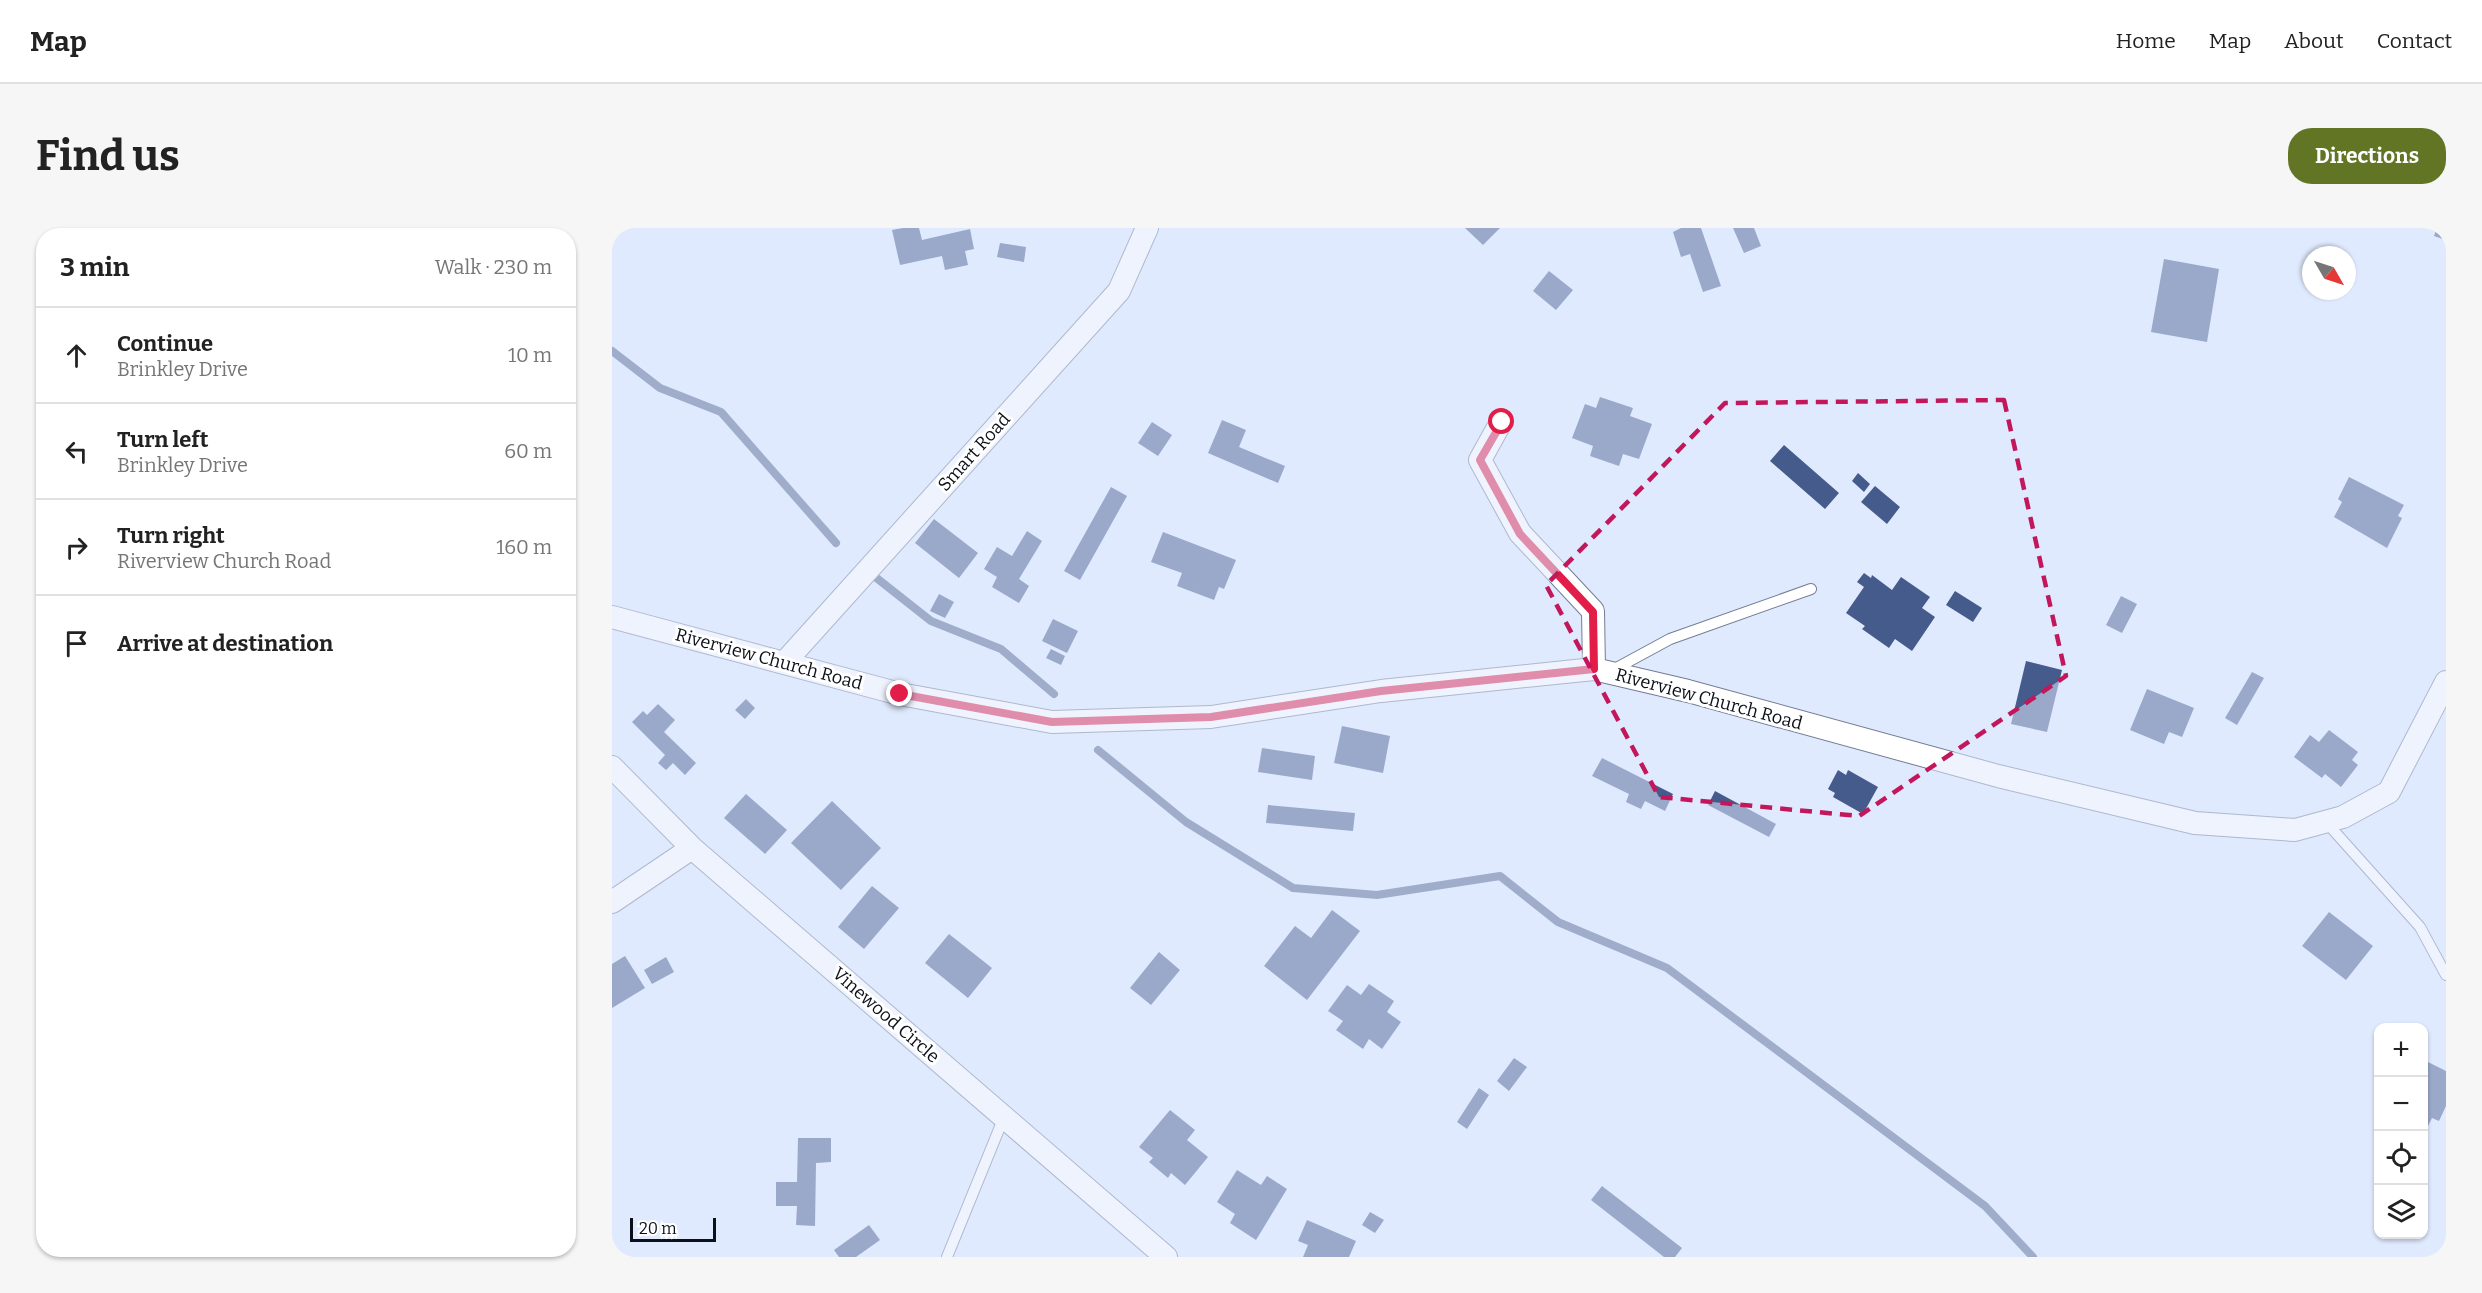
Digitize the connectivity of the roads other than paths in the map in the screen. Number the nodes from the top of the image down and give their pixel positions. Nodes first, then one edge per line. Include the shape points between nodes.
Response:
1 (1147, 228) edge
2 (1502, 422) dead end
3 (1811, 589) dead end
4 (612, 617) edge
5 (784, 663) junction
6 (1601, 671) junction
7 (2446, 682) edge
8 (612, 767) edge
9 (2326, 821) junction
10 (692, 848) junction
11 (612, 902) edge
12 (2446, 975) edge
13 (1004, 1117) junction
14 (947, 1257) edge
15 (1166, 1257) edge

1 - 5 street, Smart Road via 1119,291
2 - 6 street via 1480,460 1520,534 1593,612
3 - 6 lane via 1670,639
4 - 5 street, Riverview Church Road
5 - 6 street, Riverview Church Road via 900,694 1052,722 1211,717 1381,691
6 - 9 street, Riverview Church Road via 2194,824 2295,830
7 - 9 street, Riverview Church Road via 2389,792 2343,817
8 - 10 street, Vinewood Circle
9 - 12 lane via 2421,927
10 - 11 street
10 - 13 street, Vinewood Circle
13 - 14 lane
13 - 15 street, Vinewood Circle

